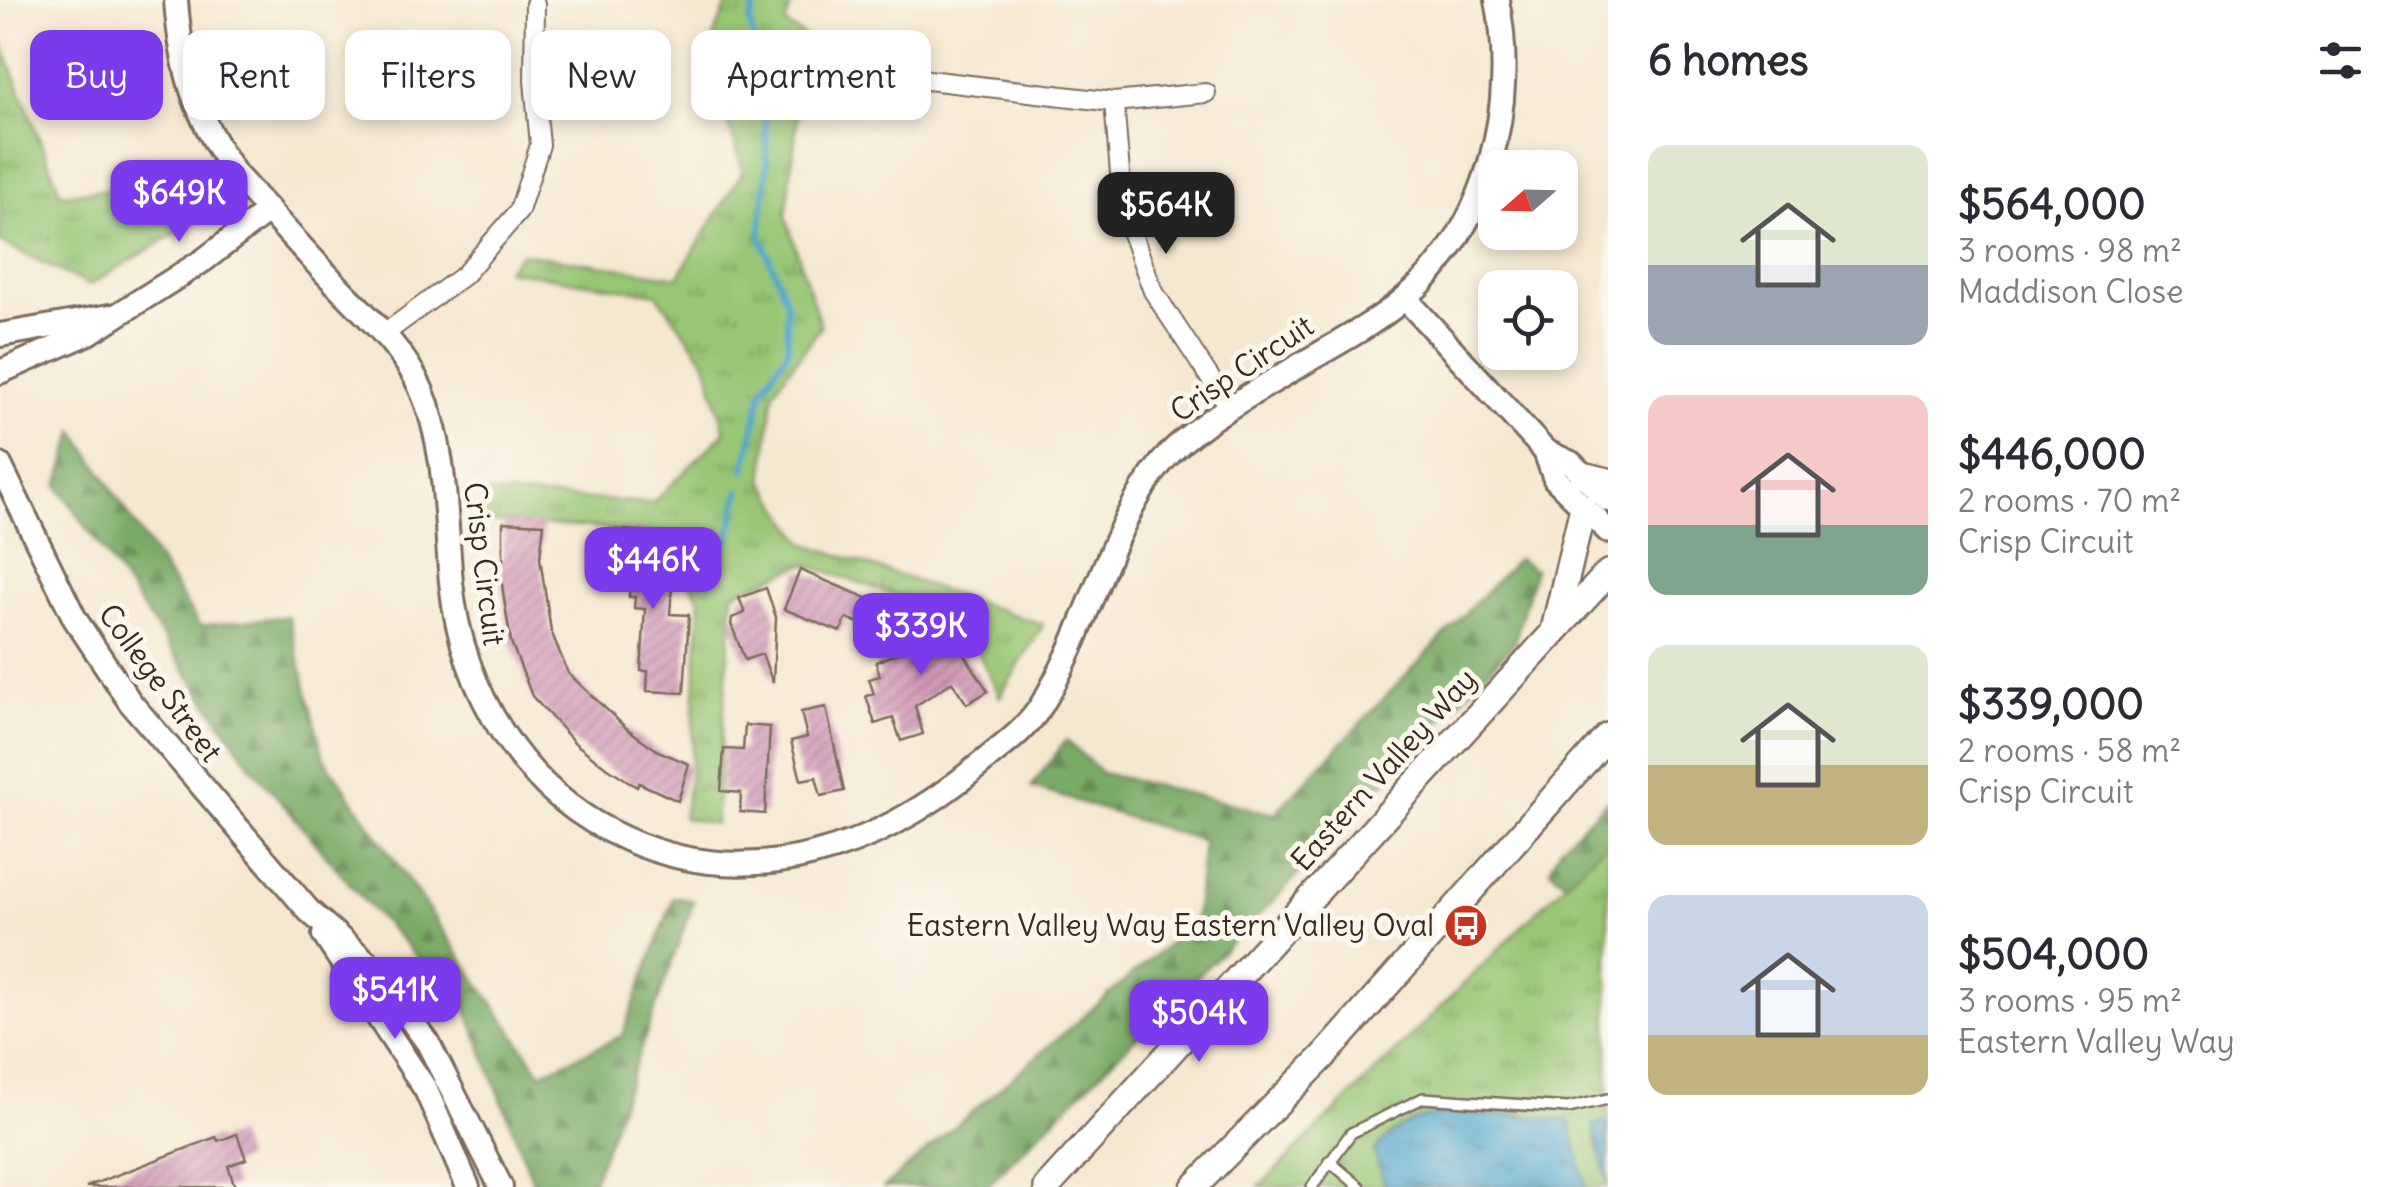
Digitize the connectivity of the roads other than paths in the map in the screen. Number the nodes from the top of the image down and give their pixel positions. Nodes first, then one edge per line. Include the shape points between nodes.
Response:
1 (176, 0) edge
2 (1497, 0) edge
3 (536, 4) dead end
4 (931, 80) edge
5 (1206, 93) dead end
6 (1114, 102) junction
7 (268, 210) junction
8 (1405, 298) junction
9 (113, 316) junction
10 (384, 334) junction
11 (0, 335) edge
12 (0, 372) edge
13 (1229, 407) junction
14 (1545, 451) junction
15 (0, 465) edge
16 (1582, 474) junction
17 (1608, 481) edge
18 (1596, 503) edge
19 (1608, 531) edge
20 (1608, 574) edge
21 (1554, 630) junction
22 (1608, 736) edge
23 (309, 911) junction
24 (1608, 1099) edge
25 (1329, 1161) junction
26 (468, 1187) edge
27 (501, 1187) edge
28 (1047, 1187) edge
29 (1194, 1187) edge
30 (1312, 1187) edge
31 (1360, 1187) edge

1 - 7 street, Crisp Circuit via 180,56 196,107 236,174
2 - 8 street, Crisp Circuit via 1506,89 1480,199
3 - 10 street via 540,145 519,212 464,275
4 - 6 street
5 - 6 street
6 - 13 street via 1123,209 1153,291
7 - 9 street via 204,260
7 - 10 street, Crisp Circuit
8 - 13 street, Crisp Circuit
8 - 14 street
9 - 11 street
9 - 12 street
10 - 13 street, Crisp Circuit via 420,386 433,429 467,666 495,724 550,790 624,838 683,859 749,865 830,851 893,827 931,805 1037,713 1088,616 1118,537 1162,462
14 - 16 street
14 - 18 street via 1555,479
15 - 23 street, College Street via 75,619 130,702
16 - 17 main road
16 - 18 street
18 - 19 street
18 - 21 main road
20 - 21 main road, Eastern Valley Way
21 - 28 main road, Eastern Valley Way
22 - 29 main road via 1390,981
23 - 26 street, College Street via 406,1056
23 - 27 street, College Street via 369,964 428,1043
24 - 25 lane via 1568,1108 1423,1098 1351,1132
25 - 30 lane
25 - 31 lane

